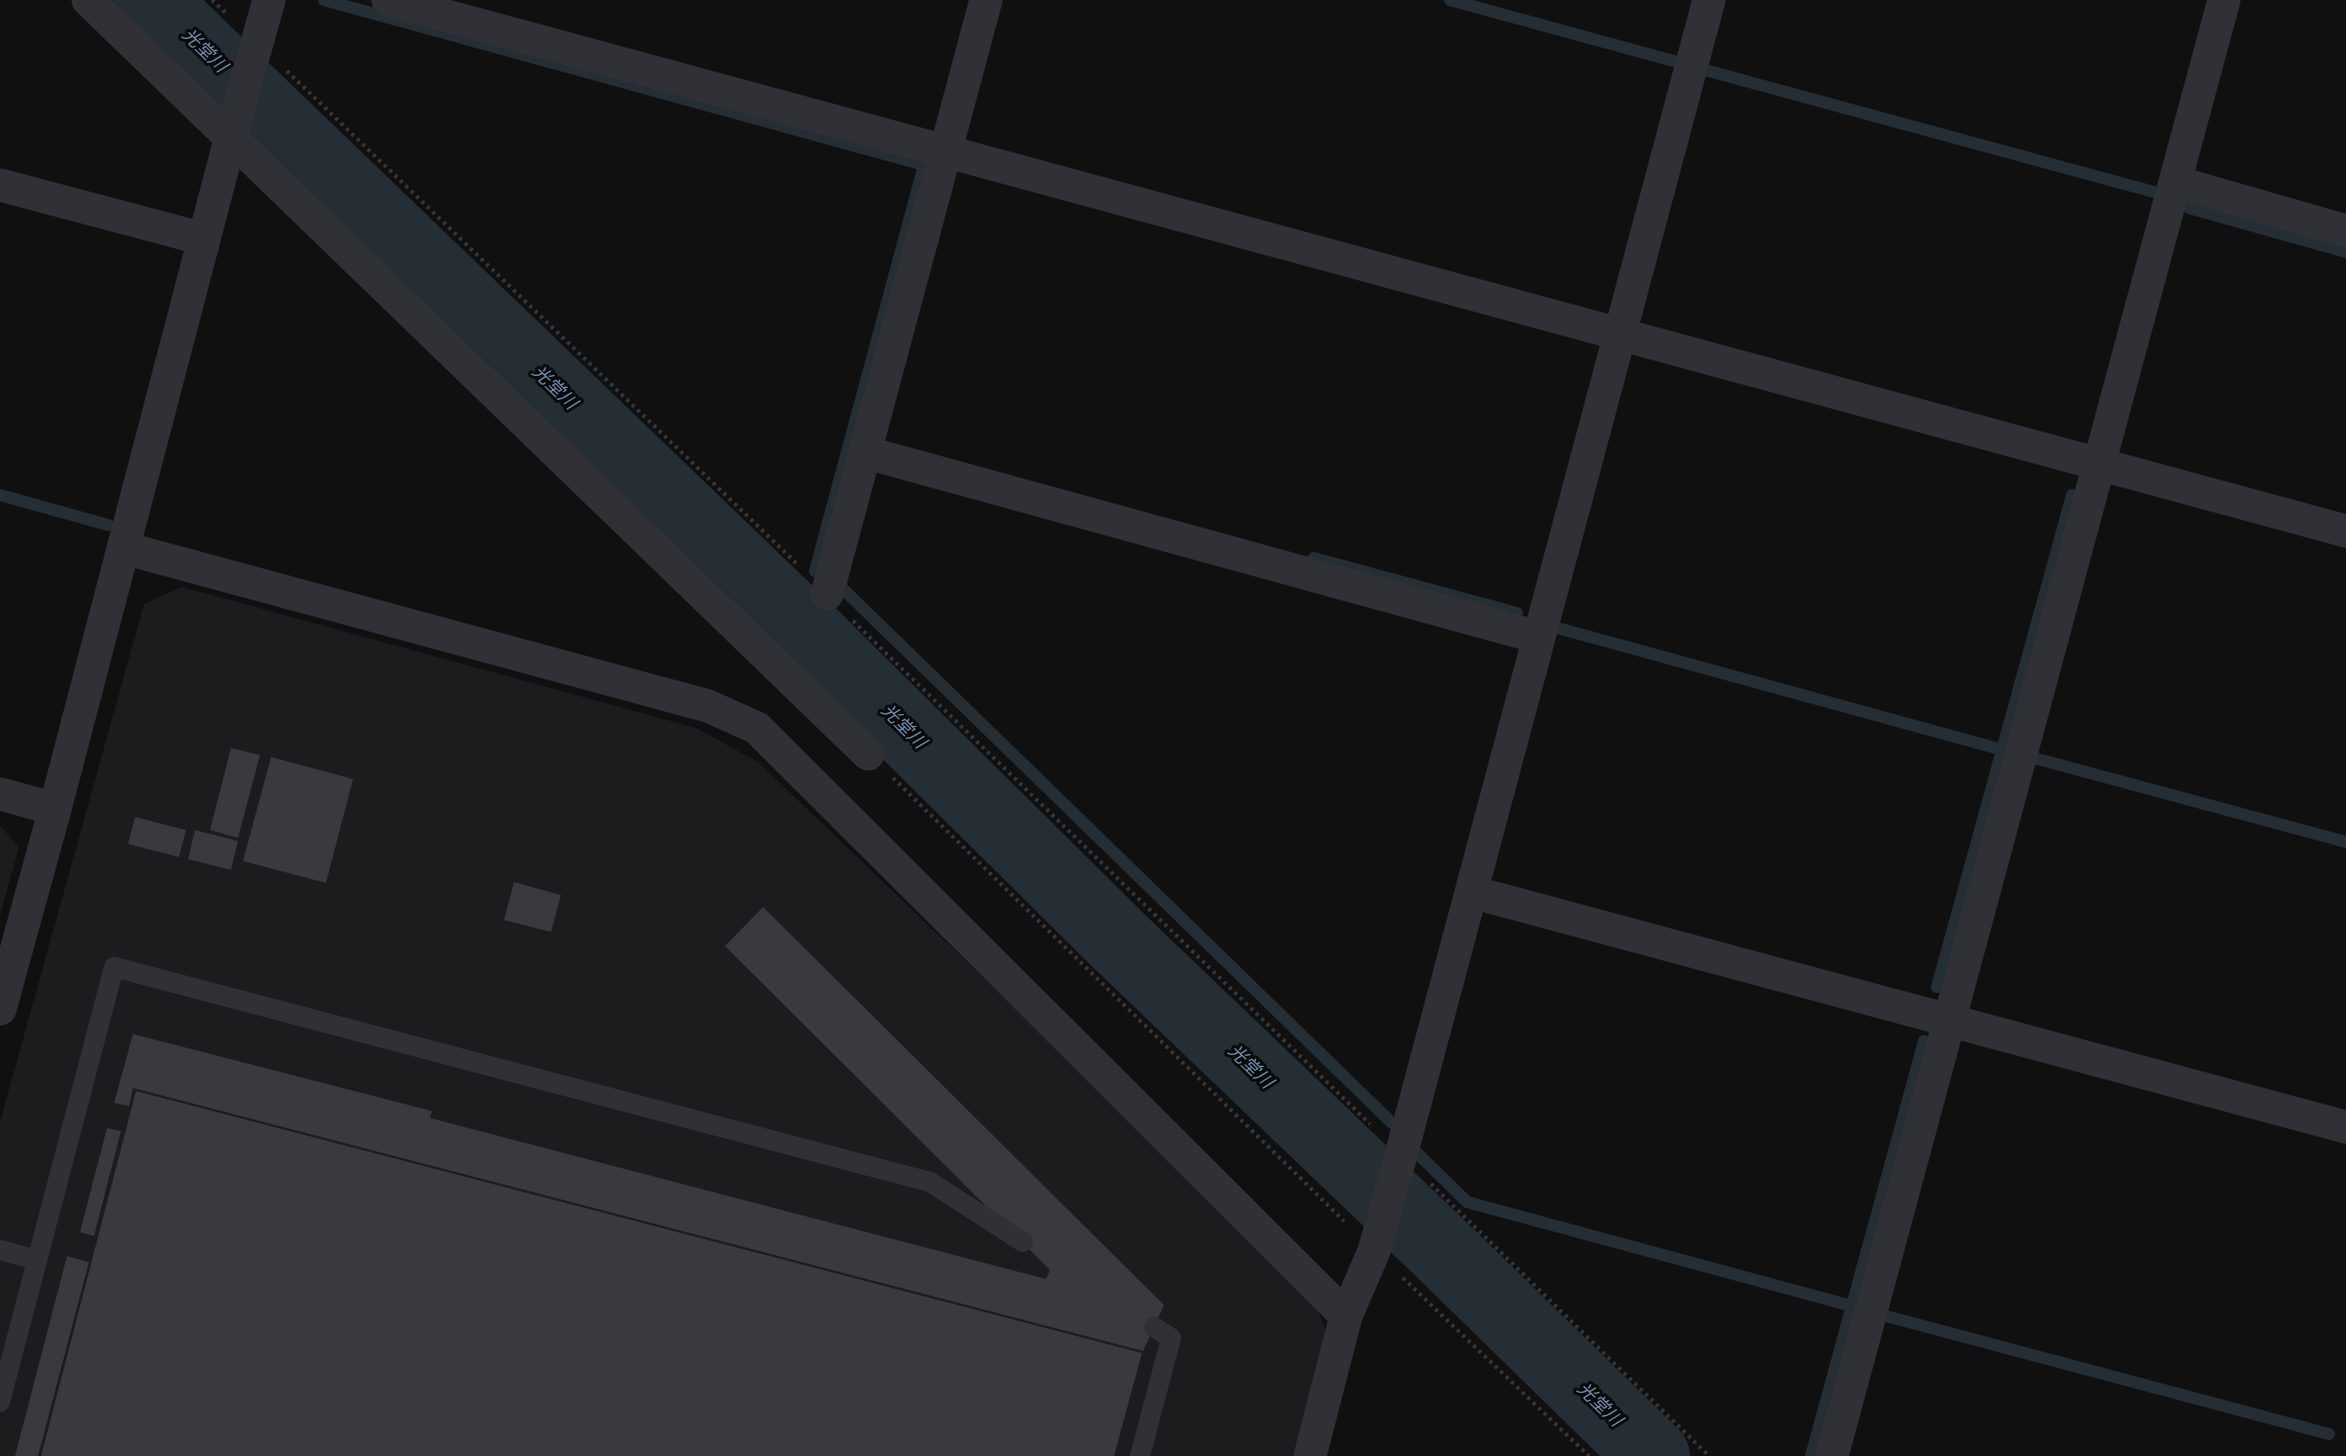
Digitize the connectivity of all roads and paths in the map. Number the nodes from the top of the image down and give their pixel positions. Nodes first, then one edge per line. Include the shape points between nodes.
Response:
1 (88, 0) edge
2 (212, 0) edge
3 (269, 0) edge
4 (388, 0) edge
5 (986, 0) edge
6 (1709, 0) edge
7 (2224, 0) edge
8 (257, 42) junction
9 (231, 136) junction
10 (945, 151) junction
11 (2176, 182) junction
12 (0, 185) edge
13 (2346, 231) edge
14 (204, 239) junction
15 (1619, 335) junction
16 (864, 452) junction
17 (2099, 464) junction
18 (2346, 531) edge
19 (124, 548) junction
20 (827, 594) junction
21 (1538, 637) junction
22 (868, 754) joint
23 (0, 794) edge
24 (55, 808) junction
25 (1472, 892) junction
26 (0, 1009) edge
27 (1948, 1021) junction
28 (2346, 1127) edge
29 (1401, 1155) junction
30 (1023, 1242) dead end
31 (0, 1250) edge
32 (1374, 1251) junction
33 (38, 1260) junction
34 (1346, 1316) junction
35 (1154, 1327) dead end
36 (0, 1402) edge
37 (1140, 1456) edge
38 (1310, 1456) edge
39 (1589, 1456) edge
40 (1709, 1456) edge
41 (1832, 1456) edge

1 - 9 street
2 - 8 path
3 - 8 street
4 - 10 street
5 - 10 street
6 - 15 street
7 - 11 street
8 - 9 street
8 - 20 path
9 - 14 street
9 - 22 street
10 - 15 street
10 - 16 street
11 - 13 street
11 - 17 street
12 - 14 street
14 - 19 street
15 - 17 street
15 - 21 street
16 - 20 street
16 - 21 street
17 - 18 street
17 - 27 street
19 - 24 street
19 - 34 street via 708,706 757,728
20 - 29 path
21 - 25 street
22 - 32 path
23 - 24 street
24 - 26 street
25 - 27 street
25 - 29 street
27 - 28 street
27 - 41 street
29 - 32 street
29 - 40 path
30 - 33 lane via 930,1182 114,967
31 - 33 lane
32 - 34 street
32 - 39 path
33 - 36 lane
34 - 38 street
35 - 37 lane via 1171,1338

